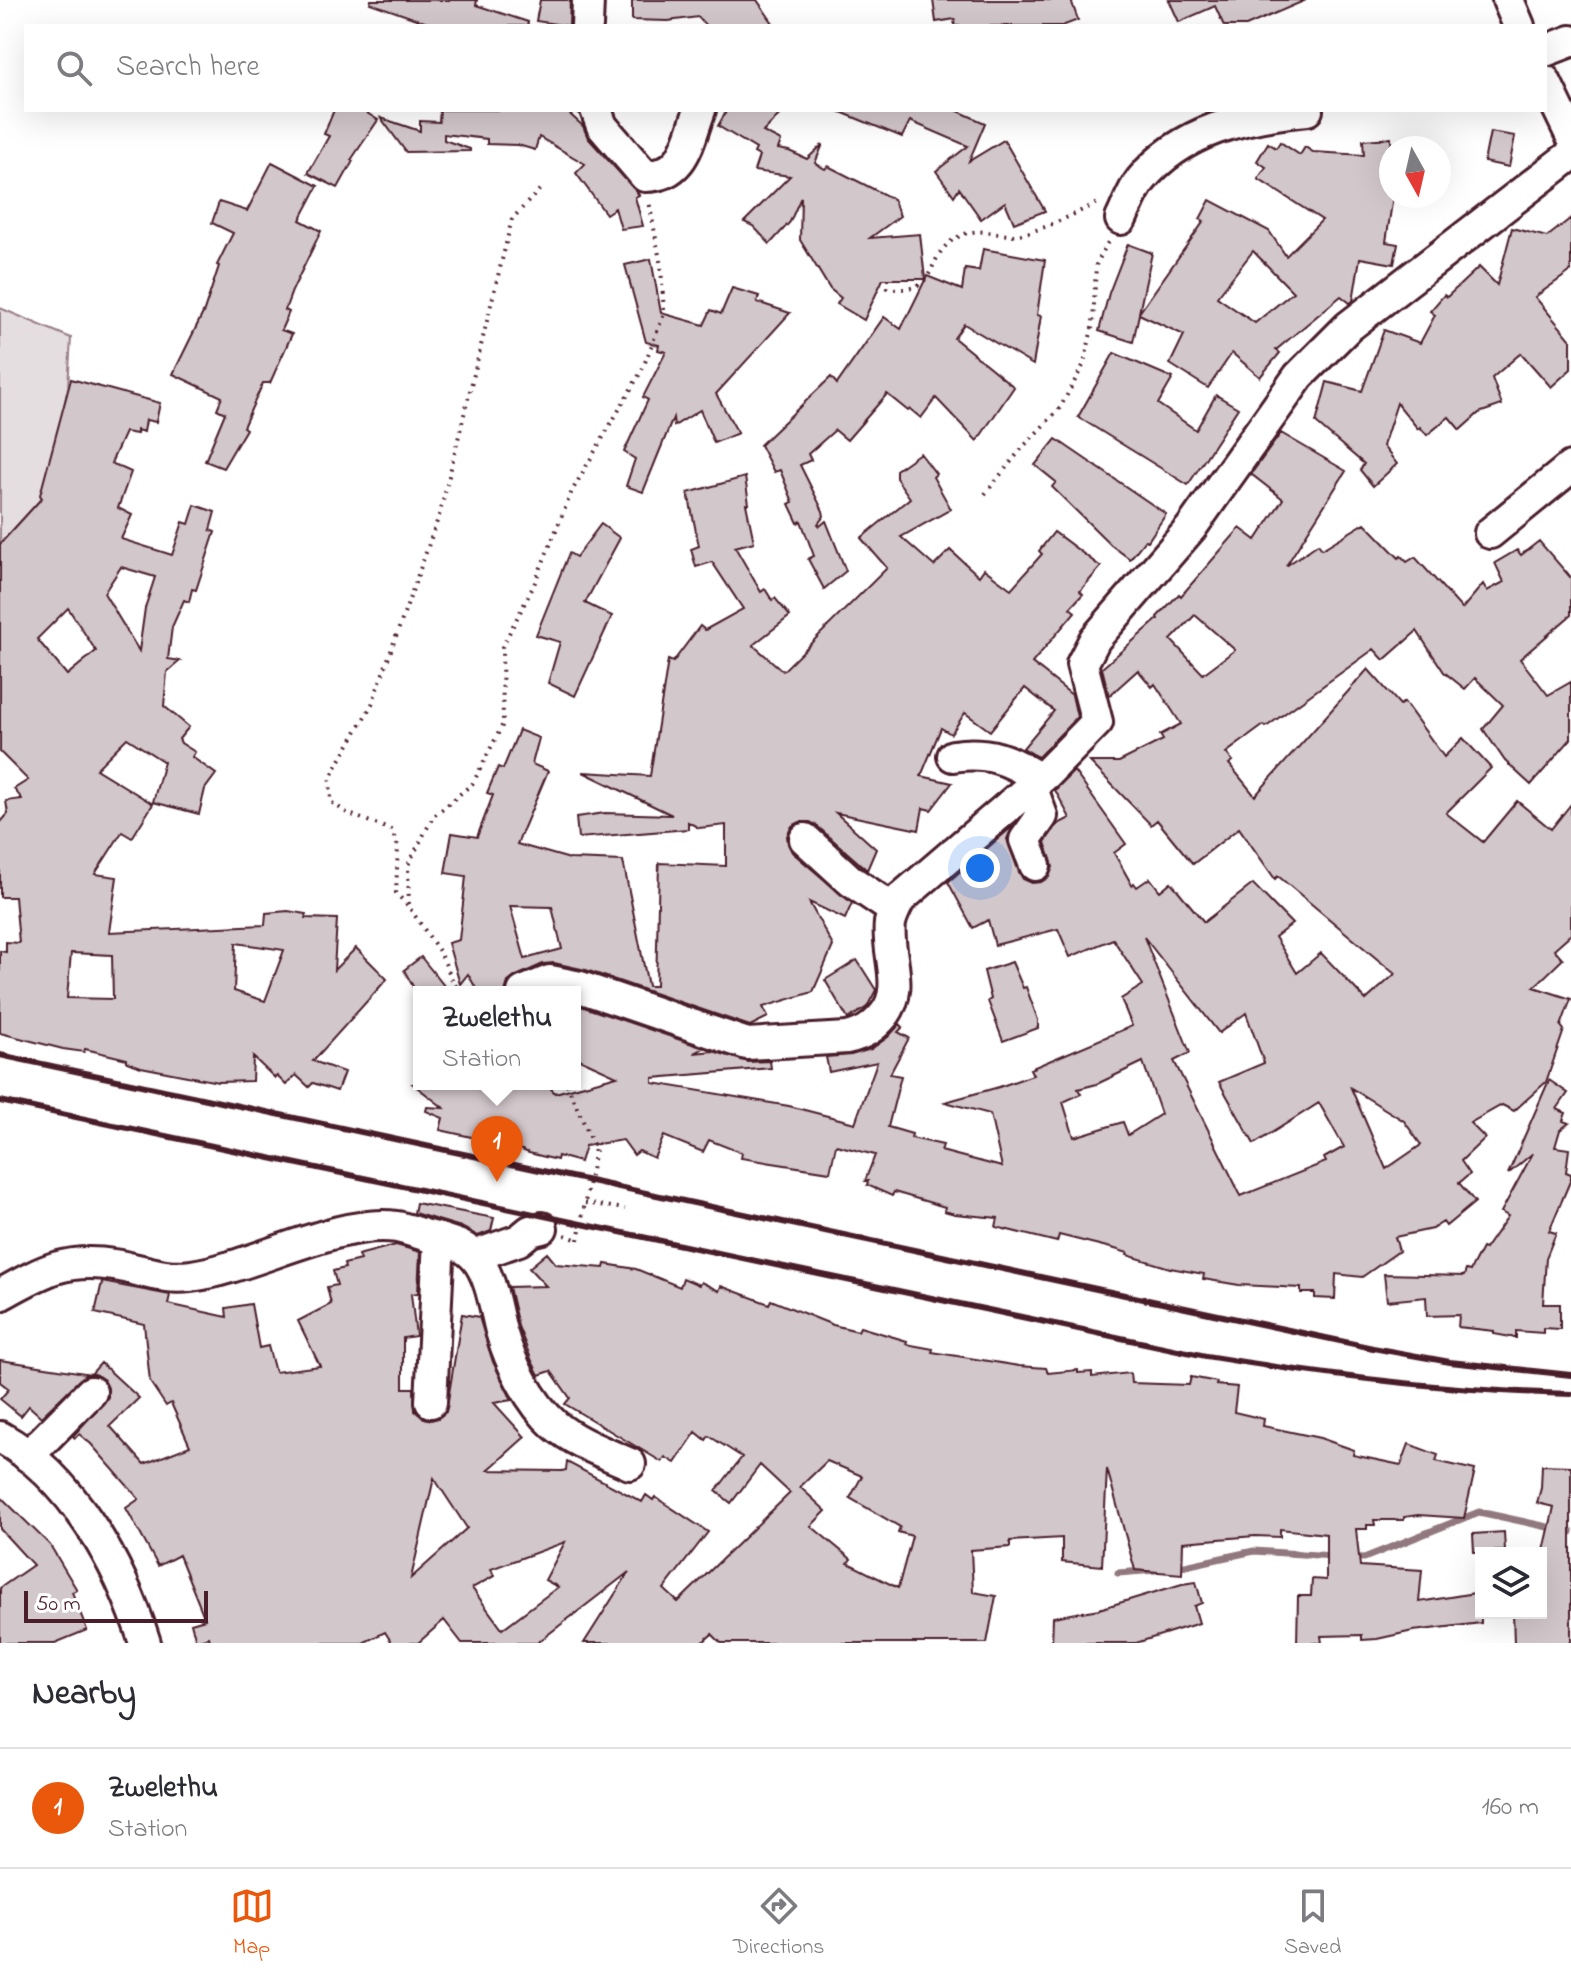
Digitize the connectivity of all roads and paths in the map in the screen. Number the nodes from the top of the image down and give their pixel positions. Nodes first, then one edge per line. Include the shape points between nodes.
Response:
1 (588, 0) edge
2 (1508, 0) edge
3 (587, 24) edge
4 (1518, 24) edge
5 (1571, 41) edge
6 (1547, 50) edge
7 (1547, 85) edge
8 (597, 112) edge
9 (699, 112) edge
10 (1295, 112) edge
11 (1571, 135) edge
12 (1571, 155) edge
13 (645, 176) junction
14 (543, 186) dead end
15 (1109, 211) junction
16 (886, 288) dead end
17 (1571, 467) edge
18 (985, 494) dead end
19 (1490, 533) dead end
20 (953, 756) dead end
21 (1035, 782) junction
22 (805, 839) dead end
23 (1035, 865) dead end
24 (409, 907) junction
25 (894, 910) junction
26 (456, 986) edge
27 (538, 986) edge
28 (575, 986) edge
29 (581, 987) edge
30 (570, 1090) edge
31 (585, 1203) junction
32 (625, 1209) dead end
33 (542, 1228) dead end
34 (439, 1239) junction
35 (578, 1240) dead end
36 (474, 1256) junction
37 (0, 1295) edge
38 (91, 1392) dead end
39 (431, 1402) dead end
40 (0, 1437) edge
41 (28, 1456) junction
42 (630, 1464) dead end
43 (145, 1643) edge

1 - 3 street
2 - 4 street
5 - 6 street
7 - 11 street
8 - 13 street via 610,136
9 - 13 street via 674,169
10 - 15 street via 1201,132 1165,154
12 - 21 street via 1348,327 1299,376 1191,528 1095,639 1082,664 1097,722
13 - 24 path via 664,314 642,370 572,491 502,647 503,724 473,783 433,817 408,865
14 - 24 path via 512,219 440,513 372,704 330,778 331,802 391,830 398,846 396,893
15 - 16 path via 1015,235 985,230 961,235 917,288
15 - 18 path via 1096,265 1093,324 1084,364 1060,408
17 - 19 street
20 - 21 street via 1003,757
21 - 23 street via 1042,816 1025,840
21 - 25 street via 900,899
22 - 25 street via 851,881
24 - 26 path
25 - 29 street via 890,942 895,992 890,1008 863,1034 847,1038 747,1044
27 - 28 street via 550,981
30 - 31 path, bridge via 595,1149
31 - 32 path
31 - 35 path, bridge
33 - 36 street
34 - 36 street
34 - 37 street via 395,1226 355,1228 189,1277 72,1262
34 - 39 street
36 - 42 street via 518,1373 536,1401 572,1437
38 - 41 street
40 - 41 street
41 - 43 street via 90,1524 134,1608

